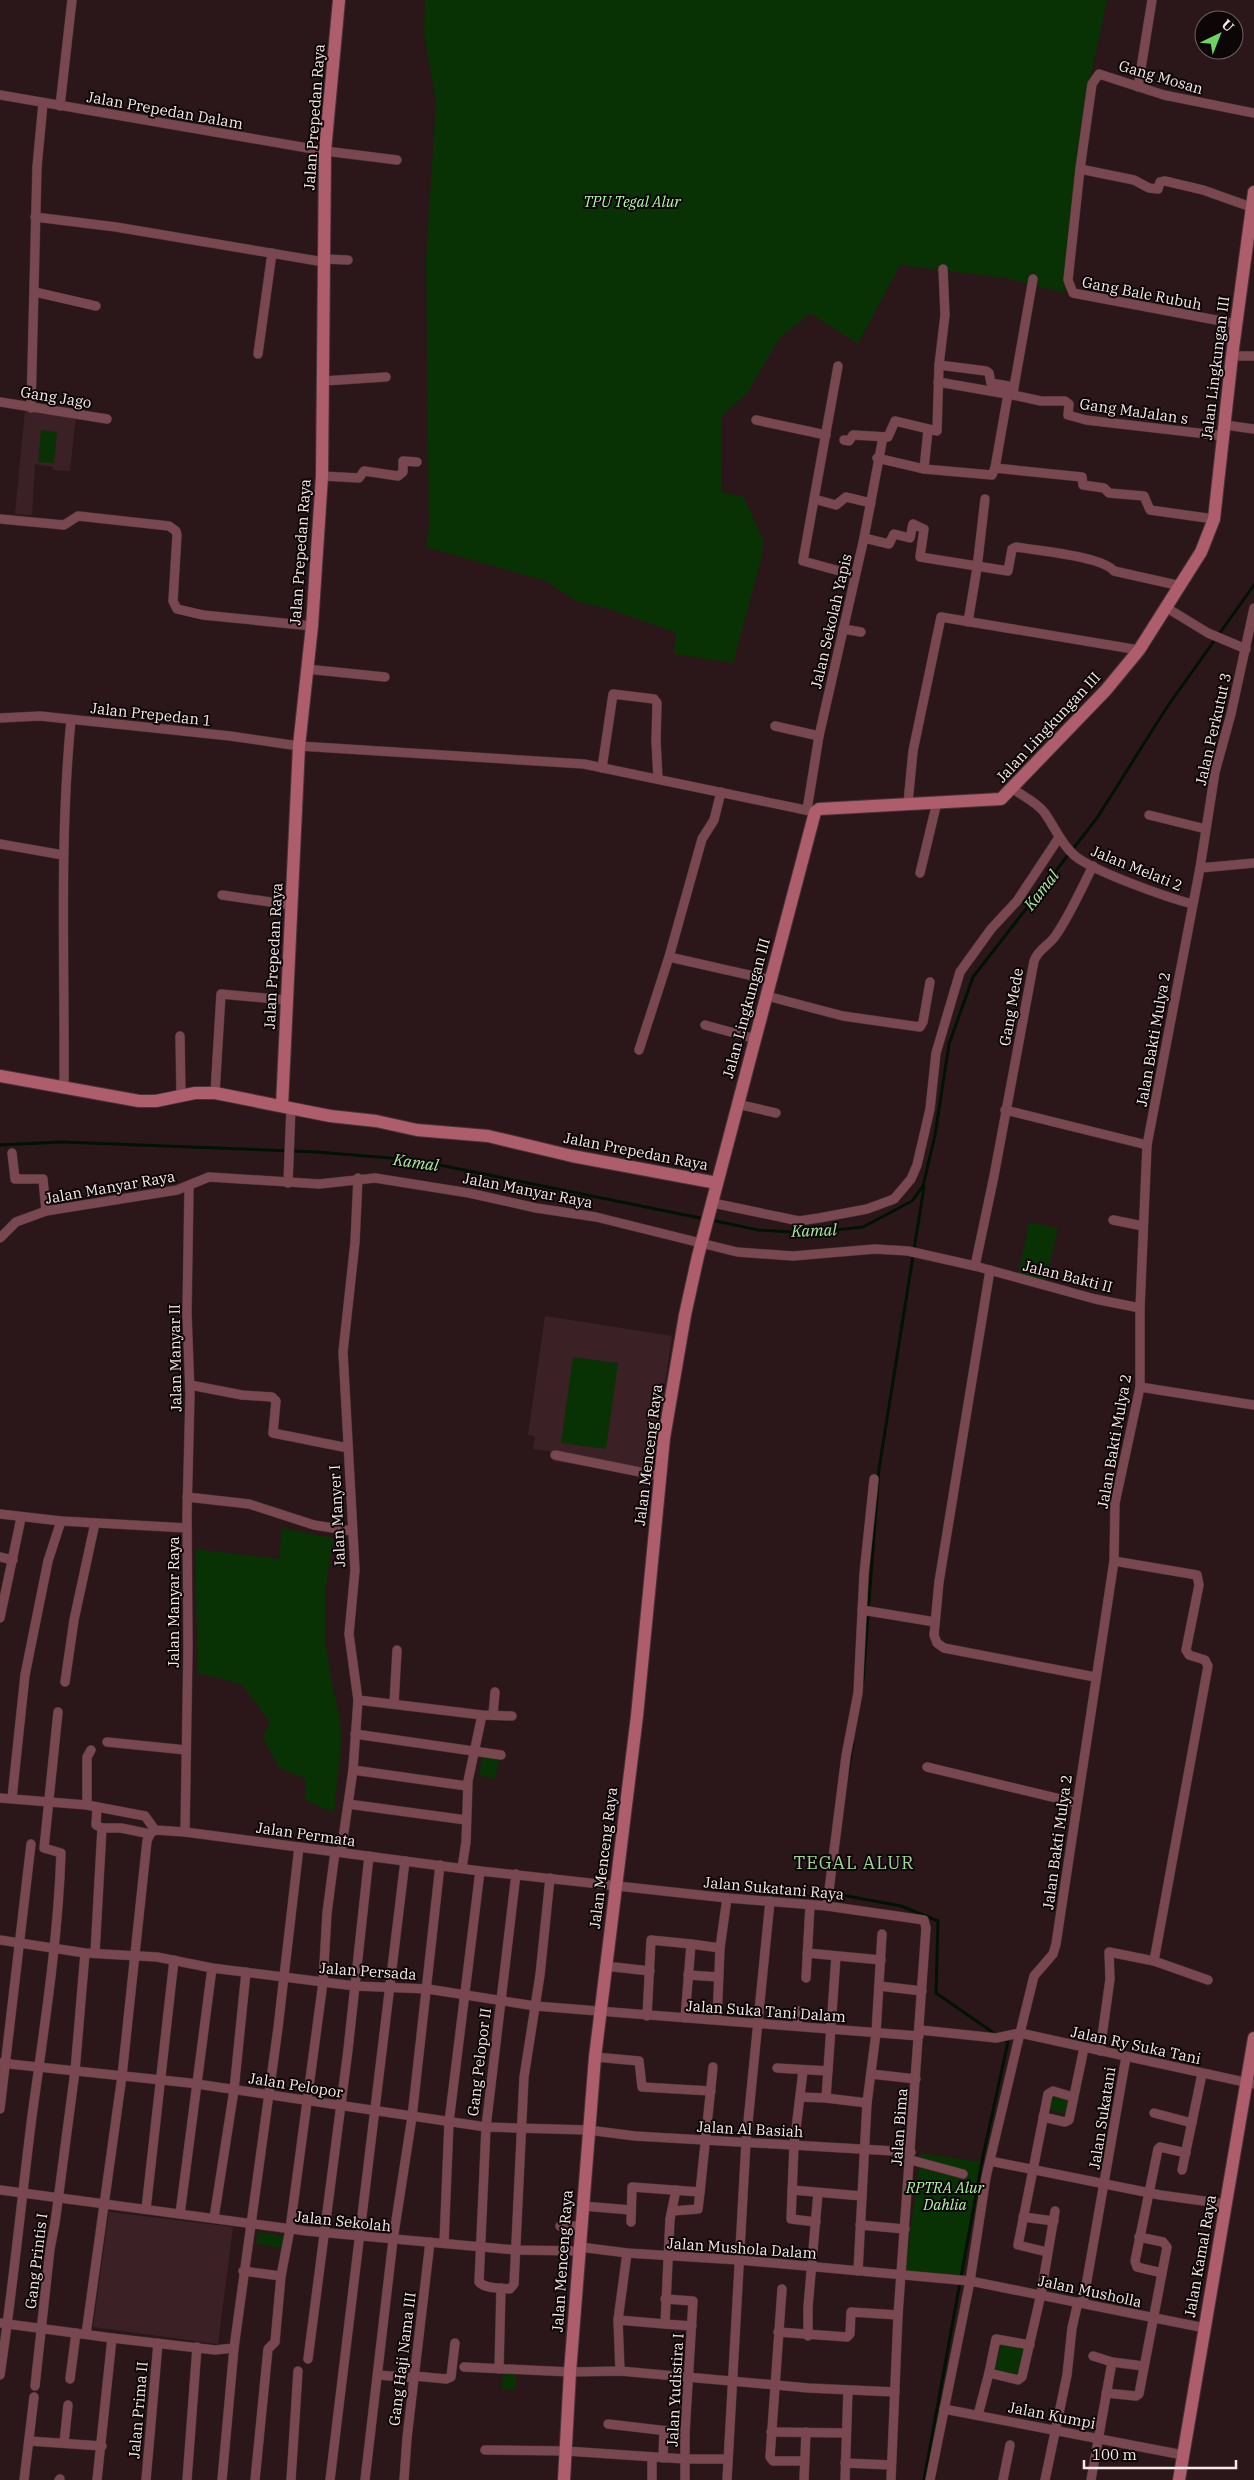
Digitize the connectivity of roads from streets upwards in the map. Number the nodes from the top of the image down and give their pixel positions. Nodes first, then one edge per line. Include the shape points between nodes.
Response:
1 (72, 0) edge
2 (339, 0) edge
3 (1152, 0) edge
4 (1138, 87) junction
5 (0, 95) edge
6 (43, 103) junction
7 (60, 106) junction
8 (1254, 113) edge
9 (325, 151) junction
10 (398, 160) dead end
11 (1080, 169) junction
12 (1254, 192) edge
13 (1252, 215) edge
14 (36, 217) junction
15 (272, 253) junction
16 (348, 260) dead end
17 (324, 261) junction
18 (943, 271) dead end
19 (1033, 283) dead end
20 (34, 292) junction
21 (96, 306) dead end
22 (1237, 324) junction
23 (258, 354) dead end
24 (1232, 356) junction
25 (1254, 356) edge
26 (939, 365) junction
27 (838, 366) dead end
28 (386, 377) dead end
29 (323, 382) junction
30 (938, 382) junction
31 (1012, 392) junction
32 (0, 402) edge
33 (31, 408) junction
34 (107, 419) dead end
35 (756, 420) dead end
36 (1254, 429) edge
37 (928, 430) junction
38 (1224, 431) junction
39 (826, 435) junction
40 (882, 437) junction
41 (844, 440) dead end
42 (877, 458) junction
43 (417, 462) dead end
44 (995, 468) junction
45 (924, 469) junction
46 (322, 476) junction
47 (814, 499) junction
48 (985, 499) dead end
49 (871, 502) junction
50 (0, 519) edge
51 (1214, 519) junction
52 (864, 538) junction
53 (977, 568) junction
54 (854, 575) junction
55 (1181, 586) junction
56 (1167, 608) junction
57 (1254, 608) edge
58 (968, 622) junction
59 (312, 626) junction
60 (843, 629) junction
61 (861, 632) dead end
62 (1246, 649) junction
63 (1139, 650) junction
64 (306, 669) junction
65 (385, 677) dead end
66 (0, 718) edge
67 (71, 720) junction
68 (775, 726) dead end
69 (819, 736) junction
70 (300, 746) junction
71 (602, 768) junction
72 (658, 778) junction
73 (1013, 789) junction
74 (721, 792) junction
75 (937, 802) junction
76 (908, 803) junction
77 (811, 811) junction
78 (1149, 816) dead end
79 (1206, 829) junction
80 (1060, 841) junction
81 (0, 844) edge
82 (63, 856) junction
83 (1254, 863) edge
84 (1093, 866) junction
85 (1200, 868) junction
86 (920, 873) dead end
87 (222, 895) dead end
88 (1192, 904) junction
89 (291, 905) junction
90 (670, 957) junction
91 (771, 980) junction
92 (930, 982) dead end
93 (767, 996) junction
94 (286, 1000) junction
95 (706, 1025) dead end
96 (180, 1036) dead end
97 (756, 1039) junction
98 (639, 1050) dead end
99 (0, 1076) edge
100 (64, 1089) junction
101 (215, 1093) junction
102 (182, 1095) junction
103 (737, 1104) junction
104 (287, 1106) junction
105 (1005, 1110) junction
106 (776, 1113) dead end
107 (1147, 1145) junction
108 (12, 1153) dead end
109 (358, 1178) junction
110 (288, 1182) junction
111 (717, 1183) junction
112 (189, 1187) junction
113 (712, 1206) junction
114 (46, 1211) junction
115 (1113, 1220) dead end
116 (1143, 1226) junction
117 (0, 1238) edge
118 (702, 1243) junction
119 (908, 1251) joint
120 (975, 1266) junction
121 (990, 1270) junction
122 (1140, 1308) junction
123 (190, 1385) junction
124 (1140, 1387) junction
125 (1254, 1405) edge
126 (348, 1448) junction
127 (555, 1455) dead end
128 (660, 1476) junction
129 (874, 1479) dead end
130 (187, 1497) junction
131 (0, 1514) edge
132 (21, 1518) junction
133 (61, 1522) junction
134 (94, 1523) junction
135 (187, 1528) junction
136 (352, 1531) junction
137 (0, 1557) edge
138 (13, 1560) junction
139 (1114, 1561) junction
140 (3, 1592) edge
141 (866, 1610) junction
142 (0, 1618) edge
143 (935, 1622) junction
144 (398, 1650) dead end
145 (1096, 1677) junction
146 (65, 1682) dead end
147 (495, 1692) dead end
148 (358, 1700) junction
149 (394, 1704) junction
150 (58, 1712) dead end
151 (482, 1715) junction
152 (493, 1715) junction
153 (512, 1716) dead end
154 (355, 1734) junction
155 (107, 1742) dead end
156 (91, 1750) dead end
157 (186, 1750) junction
158 (473, 1751) junction
159 (501, 1755) dead end
160 (927, 1767) dead end
161 (353, 1770) junction
162 (467, 1786) junction
163 (0, 1798) edge
164 (12, 1798) junction
165 (49, 1802) junction
166 (1077, 1803) junction
167 (348, 1804) junction
168 (92, 1806) junction
169 (466, 1820) junction
170 (102, 1828) junction
171 (153, 1832) junction
172 (185, 1832) junction
173 (31, 1844) dead end
174 (299, 1847) junction
175 (338, 1852) junction
176 (369, 1856) junction
177 (405, 1861) junction
178 (440, 1866) junction
179 (462, 1868) junction
180 (480, 1870) junction
181 (516, 1874) junction
182 (550, 1878) junction
183 (616, 1885) junction
184 (727, 1898) junction
185 (770, 1901) junction
186 (810, 1905) junction
187 (827, 1906) junction
188 (926, 1923) joint
189 (882, 1934) dead end
190 (0, 1940) edge
191 (20, 1943) junction
192 (691, 1944) junction
193 (54, 1947) junction
194 (720, 1948) junction
195 (85, 1953) junction
196 (95, 1953) junction
197 (807, 1953) junction
198 (134, 1955) junction
199 (836, 1956) junction
200 (174, 1960) junction
201 (880, 1960) junction
202 (1154, 1961) junction
203 (605, 1966) junction
204 (212, 1968) junction
205 (650, 1971) junction
206 (246, 1972) junction
207 (688, 1975) junction
208 (719, 1976) junction
209 (284, 1977) junction
210 (806, 1978) dead end
211 (1208, 1980) dead end
212 (323, 1982) junction
213 (355, 1986) junction
214 (879, 1986) junction
215 (390, 1989) junction
216 (428, 1989) junction
217 (922, 1991) junction
218 (466, 1994) junction
219 (500, 1999) junction
220 (535, 2006) junction
221 (798, 2012) dead end
222 (606, 2013) junction
223 (646, 2016) junction
224 (686, 2018) junction
225 (717, 2020) junction
226 (759, 2024) junction
227 (797, 2026) junction
228 (830, 2029) junction
229 (876, 2033) junction
230 (919, 2033) junction
231 (1020, 2034) junction
232 (1254, 2038) edge
233 (1084, 2048) junction
234 (1100, 2051) junction
235 (595, 2057) junction
236 (1126, 2057) junction
237 (3, 2063) edge
238 (39, 2067) junction
239 (713, 2067) dead end
240 (777, 2068) dead end
241 (75, 2071) junction
242 (803, 2071) junction
243 (828, 2071) junction
244 (871, 2074) junction
245 (1202, 2074) junction
246 (122, 2076) junction
247 (916, 2079) junction
248 (160, 2080) junction
249 (1250, 2083) edge
250 (198, 2084) junction
251 (234, 2090) junction
252 (711, 2091) junction
253 (269, 2095) junction
254 (1073, 2096) junction
255 (800, 2097) junction
256 (826, 2098) junction
257 (307, 2101) junction
258 (867, 2103) junction
259 (341, 2106) junction
260 (0, 2110) edge
261 (375, 2112) junction
262 (1154, 2113) dead end
263 (412, 2117) junction
264 (1043, 2117) junction
265 (449, 2122) junction
266 (1192, 2123) junction
267 (486, 2127) junction
268 (522, 2128) junction
269 (588, 2130) junction
270 (707, 2140) junction
271 (746, 2142) junction
272 (794, 2145) junction
273 (864, 2149) junction
274 (1186, 2153) junction
275 (911, 2156) junction
276 (990, 2161) junction
277 (1032, 2169) junction
278 (1182, 2170) dead end
279 (963, 2174) dead end
280 (1105, 2184) junction
281 (0, 2190) edge
282 (676, 2190) junction
283 (792, 2190) junction
284 (23, 2192) junction
285 (700, 2192) junction
286 (1148, 2192) junction
287 (818, 2193) junction
288 (57, 2196) junction
289 (862, 2196) junction
290 (105, 2203) junction
291 (1226, 2204) junction
292 (583, 2206) junction
293 (146, 2209) junction
294 (631, 2210) junction
295 (672, 2211) junction
296 (1055, 2211) dead end
297 (180, 2214) junction
298 (1023, 2217) junction
299 (214, 2218) junction
300 (1054, 2220) junction
301 (631, 2222) dead end
302 (816, 2222) junction
303 (252, 2224) junction
304 (860, 2225) junction
305 (560, 2226) dead end
306 (580, 2226) junction
307 (290, 2229) junction
308 (905, 2229) junction
309 (324, 2232) junction
310 (360, 2235) junction
311 (1139, 2237) junction
312 (393, 2240) junction
313 (430, 2242) junction
314 (444, 2243) junction
315 (482, 2246) junction
316 (579, 2249) junction
317 (516, 2250) junction
318 (1047, 2252) junction
319 (627, 2253) junction
320 (668, 2256) junction
321 (739, 2260) junction
322 (813, 2267) junction
323 (243, 2271) junction
324 (858, 2271) junction
325 (1162, 2273) junction
326 (902, 2275) junction
327 (281, 2276) junction
328 (963, 2281) junction
329 (501, 2288) junction
330 (782, 2289) dead end
331 (1041, 2294) junction
332 (665, 2299) junction
333 (1081, 2303) junction
334 (898, 2315) junction
335 (1154, 2318) junction
336 (618, 2320) junction
337 (4, 2324) edge
338 (665, 2324) junction
339 (692, 2326) junction
340 (1205, 2328) junction
341 (42, 2329) junction
342 (778, 2332) junction
343 (76, 2333) junction
344 (86, 2334) junction
345 (808, 2336) junction
346 (112, 2338) junction
347 (158, 2343) junction
348 (455, 2343) dead end
349 (1030, 2344) junction
350 (197, 2347) junction
351 (234, 2348) junction
352 (1093, 2356) dead end
353 (308, 2359) dead end
354 (1112, 2362) junction
355 (1143, 2366) junction
356 (464, 2367) dead end
357 (499, 2369) junction
358 (298, 2371) dead end
359 (620, 2371) junction
360 (570, 2372) junction
361 (989, 2373) junction
362 (0, 2375) edge
363 (378, 2375) junction
364 (415, 2377) junction
365 (688, 2377) junction
366 (70, 2379) dead end
367 (732, 2382) junction
368 (774, 2385) junction
369 (35, 2386) dead end
370 (848, 2390) junction
371 (894, 2392) junction
372 (1106, 2393) junction
373 (34, 2396) dead end
374 (68, 2405) dead end
375 (944, 2409) junction
376 (978, 2415) junction
377 (608, 2424) dead end
378 (1055, 2429) junction
379 (664, 2431) junction
380 (771, 2432) junction
381 (806, 2432) junction
382 (685, 2433) junction
383 (846, 2433) junction
384 (1098, 2438) junction
385 (29, 2441) junction
386 (64, 2443) junction
387 (1010, 2445) dead end
388 (102, 2446) junction
389 (485, 2450) dead end
390 (566, 2452) junction
391 (1183, 2455) junction
392 (652, 2457) junction
393 (663, 2458) junction
394 (685, 2459) junction
395 (727, 2459) junction
396 (804, 2461) junction
397 (845, 2463) junction
398 (891, 2465) junction
399 (24, 2480) edge
400 (98, 2480) edge
401 (146, 2480) edge
402 (187, 2480) edge
403 (222, 2480) edge
404 (255, 2480) edge
405 (291, 2480) edge
406 (330, 2480) edge
407 (365, 2480) edge
408 (404, 2480) edge
409 (564, 2480) edge
410 (652, 2480) edge
411 (685, 2480) edge
412 (727, 2480) edge
413 (804, 2480) edge
414 (845, 2480) edge
415 (891, 2480) edge
416 (930, 2480) edge
417 (1003, 2480) edge
418 (1045, 2480) edge
419 (1091, 2480) edge
420 (1179, 2480) edge

1 - 7 street
2 - 9 street, Jalan Prepedan Raya
3 - 4 street
4 - 8 street, Gang Mosan
4 - 11 street, Gang Mosan via 1101,74 1095,78
5 - 6 street, Jalan Prepedan Dalam
6 - 7 street, Jalan Prepedan Dalam
6 - 14 street
7 - 9 street, Jalan Prepedan Dalam
9 - 10 street, Jalan Prepedan Dalam
9 - 17 street, Jalan Prepedan Raya
11 - 13 street via 1134,180 1149,188 1158,189 1160,182 1166,181 1203,190
11 - 22 street, Gang Bale Rubuh via 1068,280 1073,293
12 - 13 street, Jalan Lingkungan III
13 - 22 street, Jalan Lingkungan III
14 - 15 street
14 - 20 street
15 - 17 street
15 - 23 street
16 - 17 street
17 - 29 street, Jalan Prepedan Raya
18 - 26 street via 945,315
19 - 31 street
20 - 21 street
20 - 33 street
22 - 24 street, Jalan Lingkungan III
24 - 25 street
24 - 38 street, Jalan Lingkungan III
26 - 30 street
26 - 31 street, Gang MaJalan s via 986,371 991,383
27 - 39 street
28 - 29 street
29 - 46 street, Jalan Prepedan Raya
30 - 31 street
30 - 37 street via 938,431
31 - 38 street, Gang MaJalan s via 1041,401 1065,401 1069,404 1068,415 1086,420
31 - 44 street
32 - 33 street, Gang Jago
33 - 34 street, Gang Jago
35 - 39 street
36 - 38 street
37 - 40 street via 895,421 889,437
37 - 45 street
38 - 51 street, Jalan Lingkungan III
39 - 47 street
40 - 41 street via 853,435 849,441
40 - 42 street, Jalan Sekolah Yapis
42 - 45 street
42 - 49 street, Jalan Sekolah Yapis
43 - 46 street via 403,461 404,472 398,476 364,471 359,478
44 - 45 street via 992,475
44 - 51 street via 1082,477 1083,486 1144,496 1150,510
46 - 59 street, Jalan Prepedan Raya
47 - 49 street via 836,505 846,497
47 - 54 street via 803,561
48 - 53 street
49 - 52 street, Jalan Sekolah Yapis
50 - 59 street via 64,525 78,516 169,526 176,531 174,603 177,609
51 - 55 street, Jalan Lingkungan III via 1201,552
52 - 53 street via 889,544 894,534 910,538 914,524 922,526 920,557
52 - 54 street, Jalan Sekolah Yapis
53 - 55 street via 1008,571 1012,549 1016,547 1088,559 1109,565 1114,571
53 - 58 street
54 - 60 street, Jalan Sekolah Yapis
55 - 56 street, Jalan Lingkungan III
56 - 62 street via 1223,641
56 - 63 street, Jalan Lingkungan III
57 - 62 street, Jalan Perkutut 3
58 - 63 street
58 - 76 street via 939,618 913,751
59 - 64 street, Jalan Prepedan Raya
60 - 61 street
60 - 69 street, Jalan Sekolah Yapis
62 - 79 street, Jalan Perkutut 3 via 1215,772
63 - 73 street, Jalan Lingkungan III
64 - 65 street
64 - 70 street, Jalan Prepedan Raya
66 - 67 street, Jalan Prepedan 1 via 40,716
67 - 70 street, Jalan Prepedan 1
67 - 82 street via 65,777
68 - 69 street
69 - 77 street, Jalan Sekolah Yapis
70 - 71 street, Jalan Prepedan 1 via 584,764
70 - 89 street, Jalan Prepedan Raya
71 - 72 street
71 - 72 street via 613,694 654,698 657,703
72 - 74 street
73 - 75 street, Jalan Lingkungan III via 1001,799
73 - 80 street, Jalan Melati 2 via 1044,812
74 - 77 street
74 - 90 street via 714,820 702,839
75 - 76 street, Jalan Lingkungan III
75 - 86 street
76 - 77 street, Jalan Lingkungan III
77 - 91 street, Jalan Lingkungan III
78 - 79 street
79 - 85 street, Jalan Perkutut 3
80 - 84 street, Jalan Melati 2 via 1076,857
80 - 113 street via 960,972 936,1053 930,1109 917,1165 901,1192 894,1199 867,1209 799,1221
81 - 82 street
82 - 100 street
83 - 85 street
84 - 88 street, Jalan Melati 2
84 - 105 street, Gang Mede via 1062,926 1034,961
85 - 88 street, Jalan Perkutut 3
87 - 89 street
88 - 107 street, Jalan Bakti Mulya 2
89 - 94 street, Jalan Prepedan Raya
90 - 91 street
90 - 98 street
91 - 93 street, Jalan Lingkungan III
92 - 93 street via 924,1022 919,1027 837,1015
93 - 97 street, Jalan Lingkungan III
94 - 101 street via 221,994
94 - 104 street, Jalan Prepedan Raya
95 - 97 street
96 - 102 street
97 - 103 street, Jalan Lingkungan III
99 - 100 street, Jalan Prepedan Raya
100 - 102 street, Jalan Prepedan Raya via 139,1102
101 - 102 street, Jalan Prepedan Raya
101 - 104 street, Jalan Prepedan Raya
103 - 106 street
103 - 111 street, Jalan Lingkungan III
104 - 110 street
104 - 111 street, Jalan Prepedan Raya via 418,1130 488,1136 572,1156
105 - 107 street
105 - 120 street, Gang Mede
107 - 116 street, Jalan Bakti Mulya 2
108 - 114 street via 15,1179 42,1179
109 - 110 street, Jalan Manyar Raya via 319,1184
109 - 118 street, Jalan Manyar Raya via 395,1180 469,1193 596,1217
109 - 126 street, Jalan Manyer I via 355,1242 343,1352
110 - 112 street, Jalan Manyar Raya via 209,1177
111 - 113 street, Jalan Lingkungan III
112 - 114 street, Jalan Manyar Raya
112 - 123 street, Jalan Manyar II via 187,1313
113 - 118 street, Jalan Lingkungan III
114 - 117 street, Jalan Manyar Raya via 16,1222
115 - 116 street
116 - 122 street, Jalan Bakti Mulya 2
118 - 119 street, Jalan Manyar Raya via 764,1256 875,1249
118 - 128 street, Jalan Menceng Raya via 685,1315
119 - 120 street, Jalan Bakti II
120 - 121 street, Jalan Bakti II
121 - 122 street, Jalan Bakti II
121 - 143 street
122 - 124 street, Jalan Bakti Mulya 2
123 - 126 street via 272,1397 276,1402 274,1433
123 - 130 street, Jalan Manyar II
124 - 125 street
124 - 139 street, Jalan Bakti Mulya 2 via 1115,1503
126 - 136 street, Jalan Manyer I
127 - 128 street
128 - 183 street, Jalan Menceng Raya via 637,1716
129 - 141 street
130 - 135 street, Jalan Manyar II
130 - 136 street via 249,1504 314,1525
131 - 132 street, Jalan Manyar Raya
132 - 133 street, Jalan Manyar Raya
132 - 138 street
133 - 134 street, Jalan Manyar Raya
133 - 164 street via 43,1579 25,1675
134 - 135 street, Jalan Manyar Raya
134 - 146 street
135 - 157 street, Jalan Manyar Raya
136 - 148 street, Jalan Manyer I via 354,1570 349,1634
137 - 138 street
138 - 140 street
139 - 145 street, Jalan Bakti Mulya 2
139 - 202 street via 1197,1575 1186,1650 1190,1655 1205,1660 1208,1666
140 - 142 street
141 - 143 street
141 - 187 street via 858,1693 846,1756
143 - 145 street via 935,1639 944,1648
144 - 149 street
145 - 166 street, Jalan Bakti Mulya 2
147 - 152 street
148 - 149 street
148 - 154 street, Jalan Manyer I
149 - 151 street
150 - 165 street
151 - 152 street
151 - 158 street
152 - 153 street
154 - 158 street
154 - 161 street, Jalan Manyer I
155 - 157 street
156 - 168 street via 87,1757
157 - 172 street, Jalan Manyar Raya
158 - 159 street
158 - 162 street
160 - 166 street
161 - 162 street
161 - 167 street, Jalan Manyer I
162 - 169 street
163 - 164 street
164 - 165 street
165 - 168 street
165 - 193 street via 44,1848 61,1853
166 - 231 street, Jalan Bakti Mulya 2 via 1056,1944 1053,1954 1034,1976
167 - 169 street
167 - 175 street, Jalan Manyer I
168 - 170 street via 96,1825
168 - 171 street via 145,1816
169 - 179 street
170 - 171 street, Jalan Permata
170 - 196 street
171 - 172 street, Jalan Permata
171 - 198 street via 146,1840
172 - 174 street, Jalan Permata
173 - 191 street
174 - 175 street, Jalan Permata
174 - 209 street
175 - 176 street, Jalan Permata
175 - 212 street, Jalan Manyer I via 327,1913
176 - 177 street, Jalan Permata
176 - 213 street
177 - 178 street, Jalan Permata
177 - 215 street
178 - 179 street, Jalan Permata
178 - 216 street
179 - 180 street, Jalan Permata
180 - 181 street, Jalan Permata
180 - 218 street
181 - 182 street, Jalan Permata
181 - 219 street, Gang Pelopor II
182 - 183 street, Jalan Permata
182 - 220 street
183 - 184 street, Jalan Sukatani Raya
183 - 203 street, Jalan Menceng Raya
184 - 185 street, Jalan Sukatani Raya
184 - 194 street
185 - 186 street, Jalan Sukatani Raya
185 - 226 street
186 - 187 street, Jalan Sukatani Raya
186 - 197 street
187 - 188 street, Jalan Sukatani Raya via 920,1918
188 - 217 street, Jalan Bima
189 - 201 street
190 - 191 street, Jalan Persada
191 - 193 street, Jalan Persada
191 - 237 street
192 - 194 street
192 - 205 street via 651,1940
192 - 207 street
193 - 195 street, Jalan Persada
193 - 238 street
194 - 208 street
195 - 196 street, Jalan Persada
195 - 241 street, Gang Printis I
196 - 198 street, Jalan Persada
197 - 199 street
197 - 210 street
198 - 200 street, Jalan Persada
198 - 246 street
199 - 201 street
199 - 228 street
200 - 204 street, Jalan Persada
200 - 248 street
201 - 214 street
202 - 211 street
202 - 234 street via 1109,1952 1110,1979
203 - 205 street
203 - 222 street, Jalan Menceng Raya
204 - 206 street, Jalan Persada
204 - 250 street
205 - 223 street
206 - 209 street, Jalan Persada
206 - 251 street
207 - 208 street
207 - 224 street
208 - 225 street
209 - 212 street, Jalan Persada
209 - 253 street
212 - 213 street, Jalan Persada
212 - 257 street, Jalan Manyer I
213 - 215 street, Jalan Persada
213 - 259 street
214 - 217 street
214 - 229 street
215 - 216 street, Jalan Persada
215 - 261 street
216 - 218 street, Jalan Persada
216 - 263 street
217 - 230 street, Jalan Bima
218 - 219 street, Jalan Persada
218 - 265 street
219 - 220 street, Jalan Persada
219 - 267 street, Gang Pelopor II
220 - 222 street, Jalan Persada
220 - 268 street via 524,2077
221 - 227 street
222 - 223 street, Jalan Suka Tani Dalam
222 - 235 street, Jalan Menceng Raya
223 - 224 street, Jalan Suka Tani Dalam
224 - 225 street, Jalan Suka Tani Dalam
225 - 226 street, Jalan Suka Tani Dalam
226 - 227 street, Jalan Suka Tani Dalam
226 - 271 street
227 - 228 street, Jalan Suka Tani Dalam
228 - 229 street, Jalan Suka Tani Dalam
228 - 243 street
229 - 230 street, Jalan Suka Tani Dalam
229 - 244 street
230 - 231 street, Jalan Ry Suka Tani via 1001,2037
230 - 247 street, Jalan Bima
231 - 233 street, Jalan Ry Suka Tani
231 - 276 street
232 - 249 street, Jalan Kamal Raya
233 - 234 street, Jalan Ry Suka Tani
233 - 254 street
234 - 236 street, Jalan Ry Suka Tani
235 - 252 street via 639,2060 642,2087
235 - 269 street, Jalan Menceng Raya
236 - 245 street, Jalan Ry Suka Tani
236 - 280 street, Jalan Sukatani
237 - 238 street, Jalan Pelopor
237 - 260 street
238 - 241 street, Jalan Pelopor
238 - 284 street
239 - 252 street
240 - 242 street
241 - 246 street, Jalan Pelopor
241 - 288 street, Gang Printis I
242 - 243 street
242 - 255 street
243 - 256 street
244 - 247 street
244 - 258 street
245 - 249 street, Jalan Ry Suka Tani
245 - 266 street
246 - 248 street, Jalan Pelopor
246 - 290 street
247 - 275 street, Jalan Bima
248 - 250 street, Jalan Pelopor
248 - 293 street
249 - 291 street, Jalan Kamal Raya
250 - 251 street, Jalan Pelopor
250 - 297 street
251 - 253 street, Jalan Pelopor
251 - 299 street
252 - 270 street
253 - 257 street, Jalan Pelopor
253 - 303 street
254 - 264 street via 1050,2092
254 - 264 street via 1068,2122
255 - 256 street
255 - 272 street
256 - 258 street
257 - 259 street, Jalan Pelopor
257 - 307 street, Jalan Manyer I
258 - 273 street
259 - 261 street, Jalan Pelopor
259 - 309 street
261 - 263 street, Jalan Pelopor
261 - 310 street
262 - 266 street
263 - 265 street, Jalan Pelopor
263 - 312 street
264 - 277 street
265 - 267 street, Jalan Pelopor
265 - 314 street
266 - 274 street
267 - 268 street, Jalan Pelopor
267 - 315 street, Gang Pelopor II
268 - 269 street, Jalan Pelopor
268 - 317 street
269 - 270 street, Jalan Al Basiah
269 - 292 street, Jalan Menceng Raya
270 - 271 street, Jalan Al Basiah
270 - 285 street
271 - 272 street, Jalan Al Basiah
271 - 321 street
272 - 273 street, Jalan Al Basiah
272 - 283 street
273 - 275 street, Jalan Al Basiah
273 - 289 street
274 - 278 street
274 - 286 street via 1159,2148
275 - 279 street, Jalan Al Basiah
275 - 308 street, Jalan Bima
276 - 277 street, Jalan Sukatani
276 - 328 street
277 - 280 street, Jalan Sukatani
277 - 298 street
280 - 286 street, Jalan Sukatani
280 - 333 street
281 - 284 street, Jalan Sekolah
282 - 285 street
282 - 294 street via 632,2187
282 - 295 street
283 - 287 street
283 - 302 street via 791,2219
284 - 288 street, Jalan Sekolah
284 - 337 street
285 - 295 street via 698,2209
286 - 291 street, Jalan Sukatani
286 - 311 street
287 - 289 street
287 - 302 street
288 - 290 street, Jalan Sekolah
288 - 341 street, Gang Printis I
289 - 304 street
290 - 293 street, Jalan Sekolah
290 - 344 street
291 - 340 street, Jalan Kamal Raya
292 - 294 street
292 - 306 street, Jalan Menceng Raya
293 - 297 street, Jalan Sekolah
294 - 301 street
295 - 320 street
296 - 300 street
297 - 299 street, Jalan Sekolah
298 - 300 street
298 - 318 street via 1018,2245
299 - 303 street, Jalan Sekolah
300 - 318 street
302 - 322 street
303 - 307 street, Jalan Sekolah
303 - 323 street
304 - 308 street
304 - 324 street
305 - 306 street
306 - 316 street, Jalan Menceng Raya
307 - 309 street, Jalan Sekolah
307 - 327 street, Jalan Manyer I
308 - 326 street, Jalan Bima
309 - 310 street, Jalan Sekolah
309 - 353 street
310 - 312 street, Jalan Sekolah
310 - 406 street
311 - 325 street via 1135,2264
311 - 325 street via 1165,2244
312 - 313 street, Jalan Sekolah
312 - 363 street
313 - 314 street, Jalan Sekolah
313 - 364 street, Gang Haji Nama III
314 - 315 street, Jalan Sekolah
315 - 317 street, Jalan Sekolah
315 - 329 street, Gang Pelopor II via 479,2283
316 - 317 street, Jalan Sekolah
316 - 319 street, Jalan Mushola Dalam
316 - 360 street, Jalan Menceng Raya
317 - 329 street via 513,2286
318 - 331 street
319 - 320 street, Jalan Mushola Dalam
319 - 336 street
320 - 321 street, Jalan Mushola Dalam
320 - 332 street
321 - 322 street, Jalan Mushola Dalam
321 - 367 street
322 - 324 street, Jalan Mushola Dalam
322 - 345 street
323 - 327 street
323 - 351 street
324 - 326 street, Jalan Mushola Dalam
325 - 335 street
326 - 328 street, Jalan Musholla
326 - 334 street, Jalan Bima
327 - 404 street, Jalan Manyer I via 275,2342 268,2349 266,2362
328 - 331 street, Jalan Musholla
328 - 375 street
329 - 357 street
330 - 342 street
331 - 333 street, Jalan Musholla
331 - 349 street
332 - 338 street
332 - 339 street, Jalan Yudistira I via 693,2301
333 - 335 street, Jalan Musholla
333 - 378 street via 1072,2328 1067,2376
334 - 345 street via 851,2312 848,2337
334 - 371 street, Jalan Bima
335 - 340 street, Jalan Musholla
335 - 355 street
336 - 338 street
336 - 359 street
337 - 341 street
337 - 362 street
338 - 339 street
339 - 365 street, Jalan Yudistira I
340 - 391 street, Jalan Kamal Raya
341 - 343 street
341 - 369 street, Gang Printis I
342 - 345 street
342 - 368 street
343 - 344 street
343 - 366 street
344 - 346 street
346 - 347 street
346 - 388 street
347 - 350 street
347 - 401 street, Jalan Prima II
348 - 364 street via 450,2377
349 - 361 street via 996,2339
349 - 361 street via 1020,2380
350 - 351 street via 215,2350
350 - 402 street
351 - 403 street
352 - 354 street
354 - 355 street
354 - 372 street
355 - 372 street via 1138,2396
356 - 357 street
357 - 360 street
358 - 405 street
359 - 360 street
359 - 365 street
360 - 390 street, Jalan Menceng Raya
361 - 376 street
363 - 364 street
363 - 407 street
364 - 408 street, Gang Haji Nama III
365 - 367 street
365 - 382 street, Jalan Yudistira I
367 - 368 street
367 - 395 street
368 - 370 street
368 - 380 street
370 - 371 street
370 - 383 street
371 - 398 street, Jalan Bima
372 - 384 street
373 - 385 street
374 - 386 street
375 - 376 street, Jalan Kumpi
375 - 416 street
376 - 378 street, Jalan Kumpi
377 - 379 street
378 - 384 street, Jalan Kumpi
378 - 418 street
379 - 382 street
379 - 393 street
380 - 381 street
380 - 396 street via 771,2459
381 - 383 street
381 - 396 street
382 - 394 street, Jalan Yudistira I
383 - 397 street
384 - 391 street, Jalan Kumpi
384 - 419 street
385 - 386 street
385 - 399 street
386 - 388 street
387 - 417 street
388 - 400 street
389 - 390 street
390 - 392 street
390 - 409 street, Jalan Menceng Raya
391 - 420 street, Jalan Kamal Raya
392 - 393 street
392 - 410 street
393 - 394 street
394 - 395 street
394 - 411 street, Jalan Yudistira I
395 - 412 street
396 - 413 street
397 - 398 street
397 - 414 street
398 - 415 street, Jalan Bima

